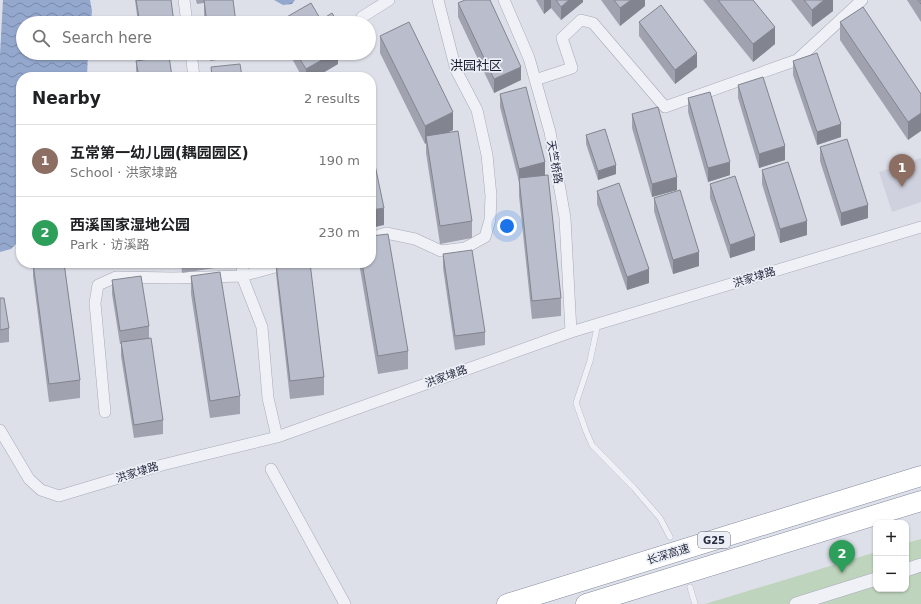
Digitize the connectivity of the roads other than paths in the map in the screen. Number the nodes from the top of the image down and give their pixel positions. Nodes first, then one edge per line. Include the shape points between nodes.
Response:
1 (184, 0) edge
2 (389, 0) edge
3 (438, 0) edge
4 (504, 0) edge
5 (862, 0) edge
6 (186, 16) edge
7 (364, 16) edge
8 (192, 60) edge
9 (193, 72) edge
10 (535, 80) junction
11 (921, 227) edge
12 (376, 236) edge
13 (242, 268) edge
14 (270, 268) edge
15 (242, 276) junction
16 (598, 323) junction
17 (571, 332) junction
18 (105, 412) dead end
19 (0, 430) edge
20 (277, 437) junction
21 (271, 469) dead end
22 (921, 476) edge
23 (921, 500) edge
24 (670, 537) dead end
25 (921, 566) edge
26 (909, 569) edge
27 (873, 580) edge
28 (690, 587) dead end
29 (345, 604) edge
30 (507, 604) edge
31 (586, 604) edge
32 (696, 604) edge
33 (798, 604) edge

1 - 6 street
2 - 7 street
3 - 12 street via 456,70 478,110 487,155 491,196 490,220 485,237 465,248 441,251 415,240 386,233
4 - 10 street, 天竺桥路 via 529,58
5 - 10 street via 797,60 665,107 593,23 581,20 562,38 572,68
8 - 9 street
10 - 17 street, 天竺桥路 via 550,132 565,218
11 - 16 street, 洪家埭路
13 - 15 street
14 - 15 street
15 - 18 street via 116,277 98,285 95,303
15 - 20 street via 262,326 268,398
16 - 17 street, 洪家埭路
16 - 24 lane via 590,361 576,402 592,445 660,518
17 - 20 street, 洪家埭路
19 - 20 street, 洪家埭路 via 29,479 41,490 59,496 162,465
21 - 29 street
22 - 30 highway, 长深高速 / G25
23 - 31 highway, G25
25 - 26 street
27 - 33 street
28 - 32 lane

